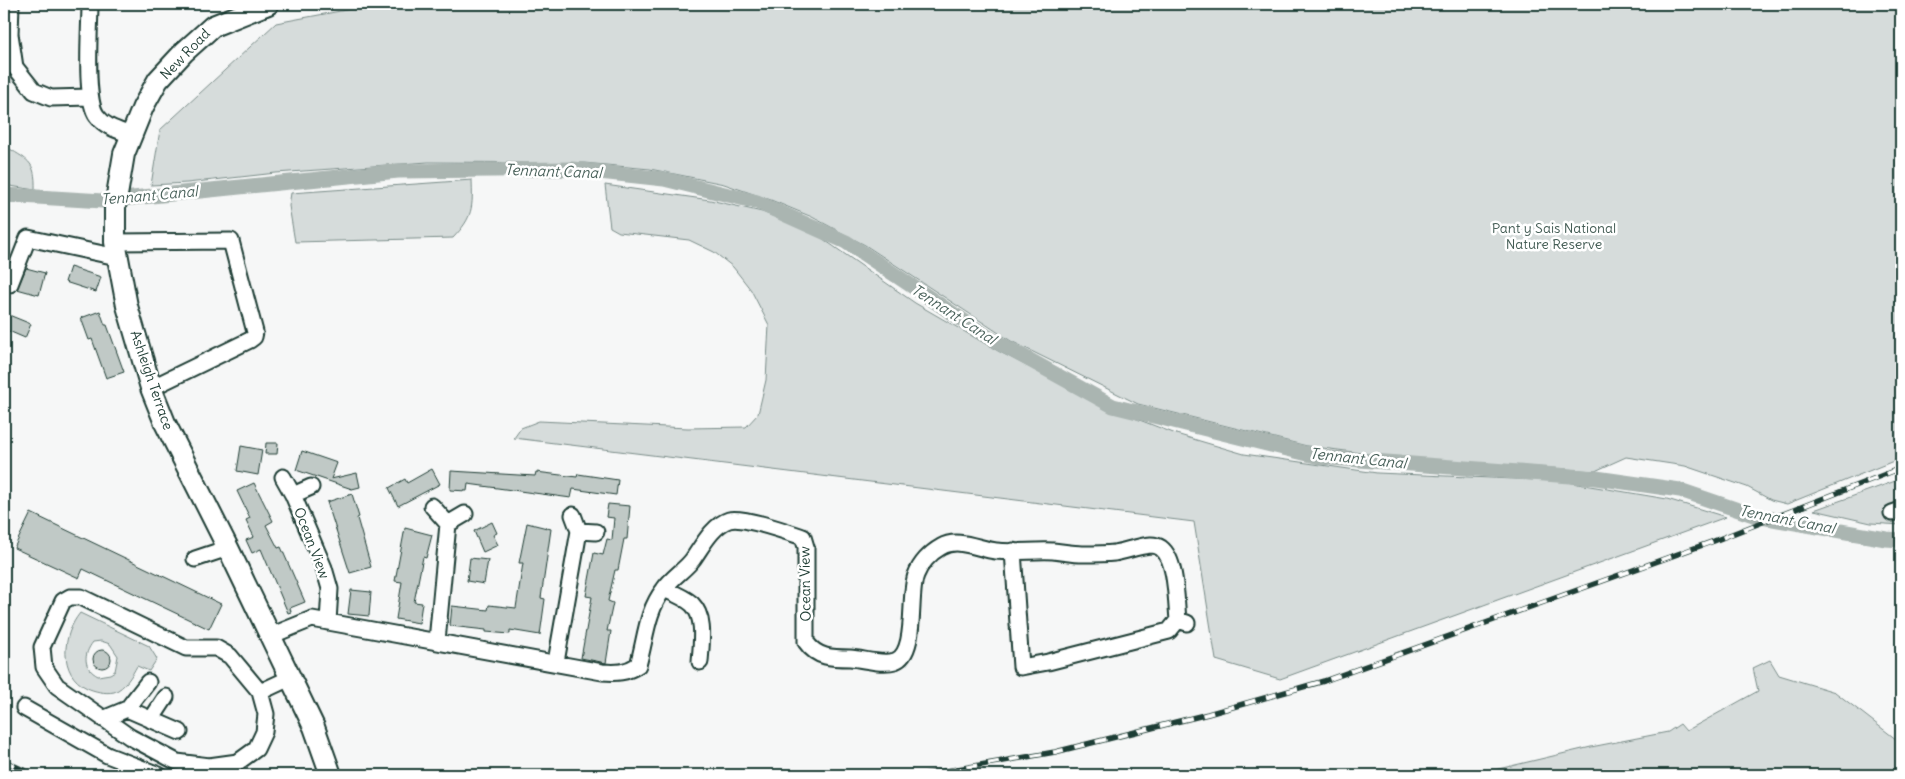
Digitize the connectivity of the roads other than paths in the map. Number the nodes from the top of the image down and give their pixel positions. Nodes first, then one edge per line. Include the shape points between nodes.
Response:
1 (11, 4) edge
2 (90, 4) edge
3 (268, 4) edge
4 (90, 97) junction
5 (130, 135) junction
6 (116, 250) junction
7 (10, 284) dead end
8 (152, 388) junction
9 (283, 478) dead end
10 (312, 487) dead end
11 (293, 495) junction
12 (432, 506) dead end
13 (464, 514) dead end
14 (573, 515) dead end
15 (448, 524) junction
16 (579, 531) junction
17 (596, 532) dead end
18 (228, 548) junction
19 (1013, 551) junction
20 (195, 559) dead end
21 (664, 589) junction
22 (328, 622) junction
23 (270, 636) junction
24 (437, 641) junction
25 (556, 662) junction
26 (700, 662) dead end
27 (290, 678) junction
28 (148, 682) dead end
29 (260, 692) junction
30 (166, 697) dead end
31 (24, 708) dead end
32 (127, 709) junction
33 (104, 719) junction
34 (151, 720) junction
35 (180, 732) dead end
36 (232, 763) junction
37 (159, 775) edge
38 (220, 775) edge
39 (331, 775) edge

1 - 4 street via 10,34 15,67 34,91 51,98
2 - 4 street
3 - 5 main road, New Road via 212,26 184,52 158,80
4 - 5 street via 96,115 107,126
5 - 6 main road, Ashleigh Terrace via 115,207
6 - 7 street via 28,238
6 - 8 main road, Ashleigh Terrace via 126,306
6 - 8 street via 231,241 255,332 250,340
8 - 18 main road, Ashleigh Terrace via 165,423
9 - 11 street, Ocean View
10 - 11 street, Ocean View
11 - 22 street, Ocean View via 330,589
12 - 15 street
13 - 15 street
14 - 16 street
15 - 24 street
16 - 17 street
16 - 25 street
18 - 20 street
18 - 23 main road, Ashleigh Terrace
19 - 19 street, Ocean View via 1081,554 1114,553 1153,545 1161,548 1169,556 1172,566 1182,622 1170,631 1021,667
19 - 21 street, Ocean View via 954,544 942,546 930,554 915,577 908,644 896,661 829,658 812,650 806,642 806,547 803,537 785,530 741,519 720,524 691,562
21 - 25 street, Ocean View via 644,632 638,665 620,673
21 - 26 street via 696,609 702,627
22 - 23 street, Ocean View via 312,619
22 - 24 street, Ocean View
23 - 27 main road, Ashleigh Terrace
24 - 25 street, Ocean View
27 - 29 street
27 - 39 main road, Ashleigh Terrace via 314,727
28 - 32 street
29 - 33 street via 230,656 216,648 186,648 82,597 70,597 63,602 42,647 44,667 57,686
29 - 36 street via 266,714 264,732 256,748
30 - 34 street
31 - 37 street via 107,755
32 - 33 street
32 - 34 street
33 - 36 street via 177,762 210,766
34 - 35 street
36 - 38 street

